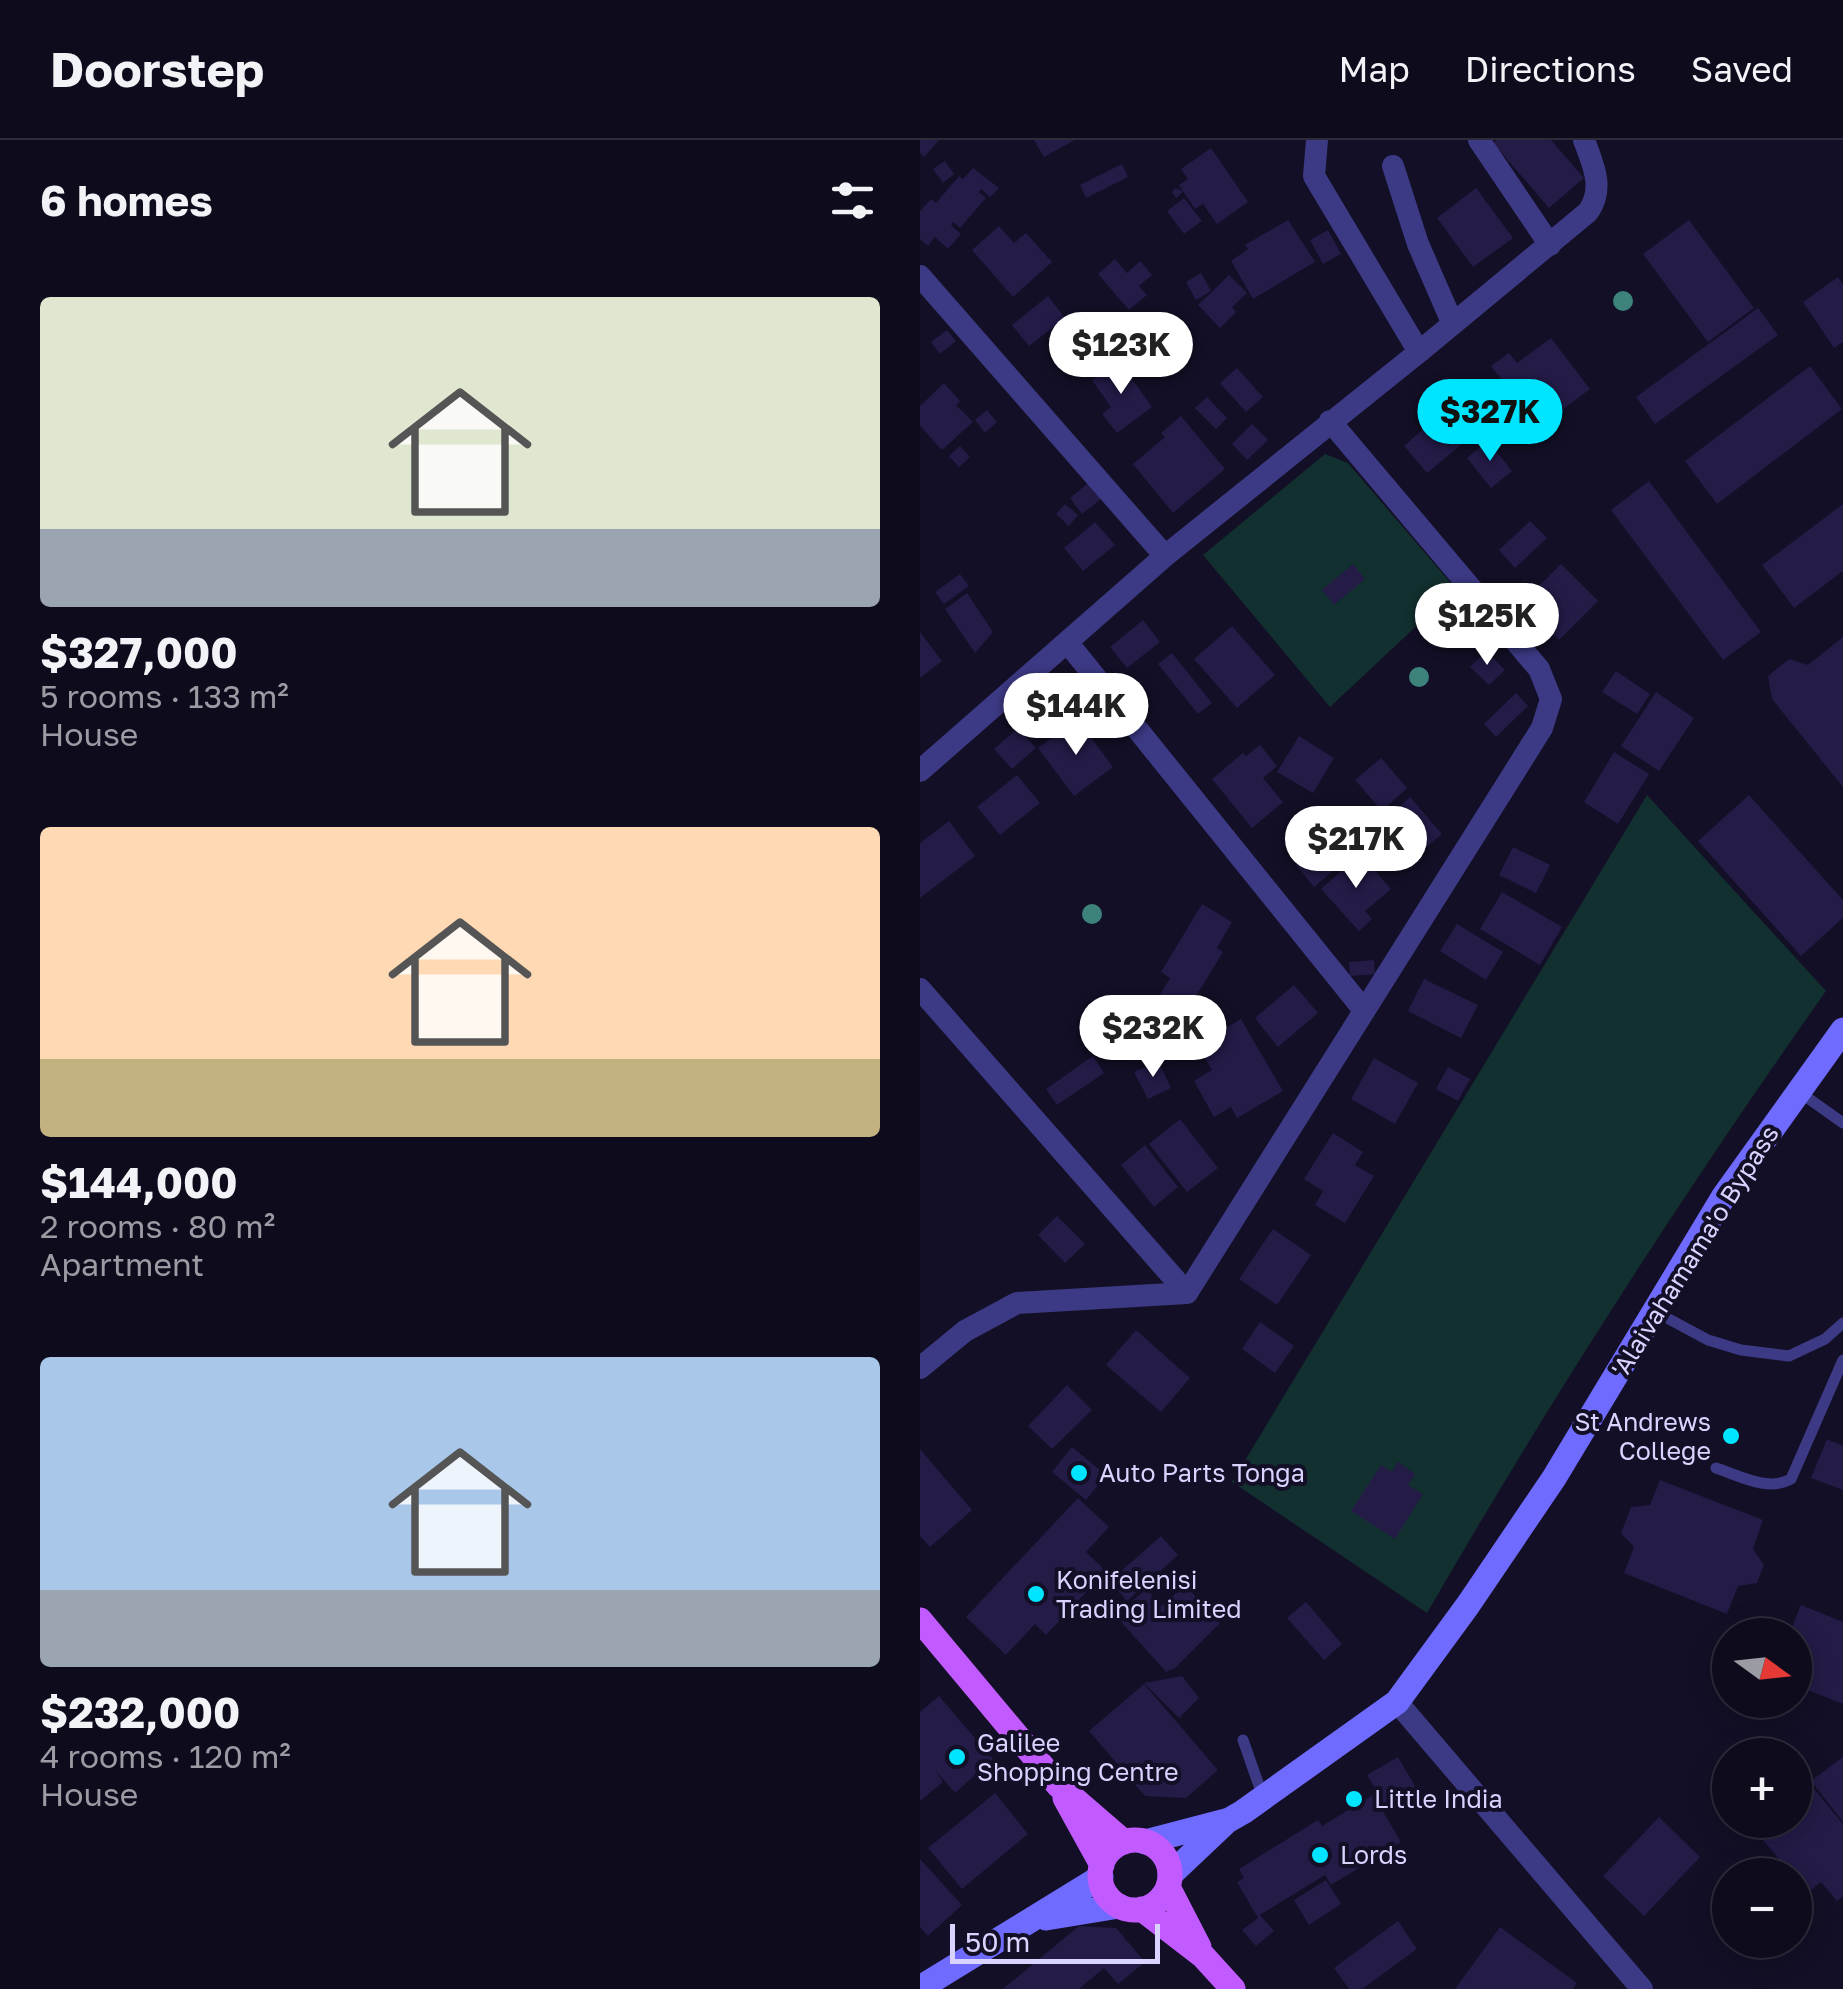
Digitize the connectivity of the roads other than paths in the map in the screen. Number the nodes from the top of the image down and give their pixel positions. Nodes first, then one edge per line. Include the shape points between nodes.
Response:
1 (1317, 140) edge
2 (1479, 140) edge
3 (1584, 140) edge
4 (1393, 166) dead end
5 (1550, 245) junction
6 (920, 276) edge
7 (1452, 322) junction
8 (1419, 352) junction
9 (1330, 421) junction
10 (1165, 556) junction
11 (1068, 642) junction
12 (920, 771) edge
13 (920, 989) edge
14 (1363, 1009) junction
15 (1843, 1030) edge
16 (1798, 1091) junction
17 (1843, 1123) edge
18 (1186, 1292) junction
19 (1654, 1311) junction
20 (1843, 1323) edge
21 (1843, 1360) edge
22 (920, 1368) edge
23 (1716, 1468) dead end
24 (920, 1620) edge
25 (1396, 1702) junction
26 (1243, 1740) dead end
27 (1058, 1785) junction
28 (1263, 1798) junction
29 (1229, 1820) junction
30 (1135, 1842) junction
31 (1101, 1871) junction
32 (1169, 1881) junction
33 (1131, 1908) junction
34 (1036, 1920) junction
35 (1203, 1956) junction
36 (920, 1988) edge
37 (1233, 1989) edge
38 (1642, 1989) edge

1 - 8 street via 1314,176
2 - 5 street
3 - 5 street via 1598,179 1596,198
4 - 7 street
5 - 7 street
6 - 10 street
7 - 8 street
8 - 9 street
9 - 10 street
9 - 14 street via 1540,669 1551,698 1542,728
10 - 11 street
11 - 12 street
11 - 14 street
13 - 18 street
14 - 18 street
15 - 16 main road, 'Alaivahamama'o Bypass
16 - 17 lane
16 - 19 main road, 'Alaivahamama'o Bypass
18 - 22 street via 1017,1303 964,1331
19 - 20 lane via 1708,1340 1789,1356
19 - 25 main road, 'Alaivahamama'o Bypass via 1554,1478
21 - 23 lane via 1791,1479 1768,1485
24 - 27 main road
25 - 28 main road, 'Alaivahamama'o Bypass
25 - 38 street
26 - 28 lane
27 - 30 main road
27 - 31 main road
28 - 29 main road, 'Alaivahamama'o Bypass
29 - 30 main road, 'Alaivahamama'o Bypass
29 - 32 main road, 'Alaivahamama'o Bypass
30 - 31 main road via 1107,1855
30 - 32 main road via 1166,1857
31 - 33 main road via 1110,1899
31 - 34 main road
32 - 33 main road via 1154,1905
32 - 35 main road
33 - 34 main road
33 - 35 main road
34 - 36 main road
35 - 37 main road

